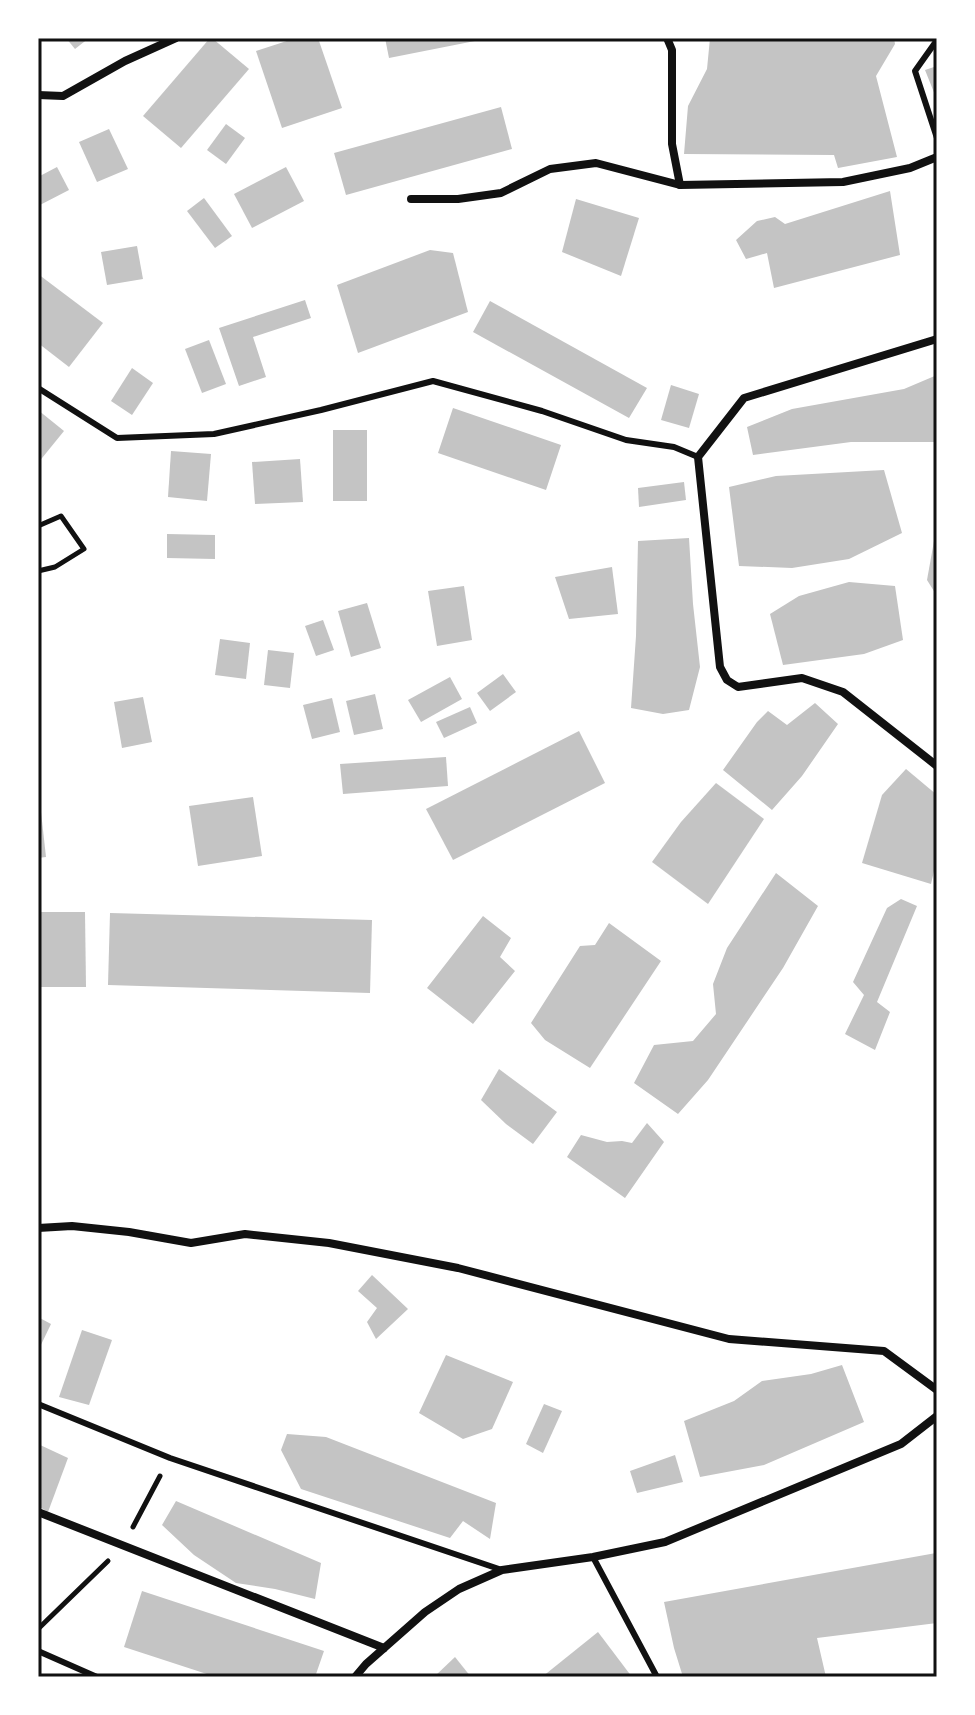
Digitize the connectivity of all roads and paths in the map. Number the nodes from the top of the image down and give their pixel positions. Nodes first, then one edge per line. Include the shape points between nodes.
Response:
1 (176, 38) edge
2 (667, 38) edge
3 (937, 40) edge
4 (38, 95) edge
5 (937, 138) edge
6 (937, 157) edge
7 (680, 185) junction
8 (411, 199) dead end
9 (937, 339) edge
10 (38, 388) edge
11 (698, 457) junction
12 (38, 526) edge
13 (38, 571) edge
14 (937, 766) edge
15 (38, 1228) edge
16 (937, 1390) edge
17 (38, 1404) edge
18 (937, 1416) edge
19 (38, 1512) edge
20 (593, 1557) junction
21 (502, 1570) junction
22 (384, 1648) junction
23 (38, 1651) edge
24 (97, 1677) edge
25 (355, 1677) edge
26 (657, 1677) edge

1 - 4 street via 63,96
2 - 7 street via 672,50 672,144
3 - 5 lane via 915,71
6 - 7 street via 843,182
7 - 8 street via 596,163 550,169 501,193
9 - 11 street via 744,398
10 - 11 lane via 117,438 214,434 433,381
11 - 14 street via 720,667 727,680 738,687 802,678 843,692
12 - 13 path via 61,516 84,549
15 - 16 street via 72,1226 191,1243 245,1234 329,1243 458,1268 729,1339 884,1351
17 - 21 lane via 170,1458
18 - 20 street via 901,1444 665,1542
19 - 22 street
20 - 21 street
20 - 26 lane
21 - 22 street via 459,1589
22 - 25 street
23 - 24 lane

